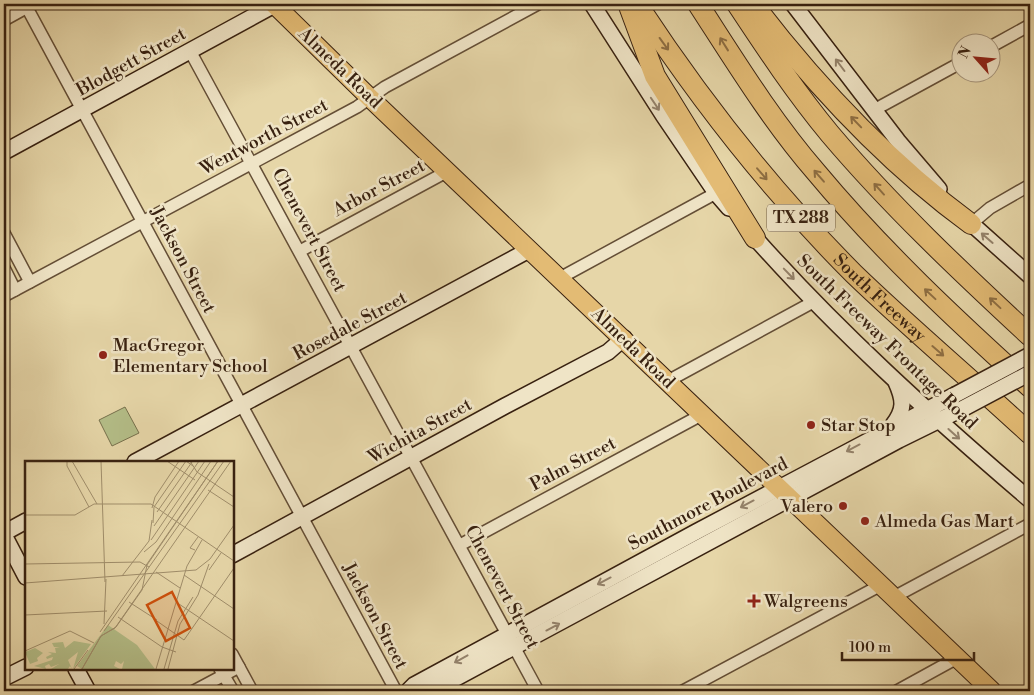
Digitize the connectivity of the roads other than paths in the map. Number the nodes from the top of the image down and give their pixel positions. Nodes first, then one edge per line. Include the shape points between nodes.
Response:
1 (275, 4) edge
2 (538, 4) edge
3 (592, 4) edge
4 (628, 4) edge
5 (637, 4) edge
6 (698, 4) edge
7 (737, 4) edge
8 (753, 4) edge
9 (794, 4) edge
10 (28, 5) edge
11 (4, 20) edge
12 (1030, 25) edge
13 (1002, 40) edge
14 (190, 50) junction
15 (952, 67) edge
16 (369, 97) junction
17 (82, 110) junction
18 (874, 110) junction
19 (4, 152) edge
20 (252, 162) junction
21 (448, 171) junction
22 (1030, 185) edge
23 (716, 193) junction
24 (143, 221) junction
25 (971, 224) junction
26 (4, 233) edge
27 (755, 238) junction
28 (529, 250) junction
29 (300, 251) junction
30 (4, 268) edge
31 (1030, 276) edge
32 (560, 278) junction
33 (30, 282) junction
34 (15, 290) junction
35 (4, 296) edge
36 (815, 301) junction
37 (1030, 336) edge
38 (624, 338) junction
39 (351, 346) junction
40 (1030, 355) edge
41 (1030, 373) edge
42 (894, 376) junction
43 (668, 381) junction
44 (1030, 387) edge
45 (958, 402) junction
46 (241, 405) junction
47 (703, 414) junction
48 (933, 415) junction
49 (891, 427) junction
50 (1030, 432) edge
51 (412, 456) junction
52 (137, 461) edge
53 (784, 494) junction
54 (1030, 500) edge
55 (301, 517) junction
56 (25, 522) edge
57 (1030, 524) edge
58 (696, 532) junction
59 (4, 534) edge
60 (460, 545) junction
61 (704, 546) junction
62 (234, 554) edge
63 (25, 575) edge
64 (881, 584) junction
65 (894, 597) junction
66 (507, 633) junction
67 (514, 648) junction
68 (234, 657) edge
69 (957, 658) junction
70 (239, 666) junction
71 (25, 668) edge
72 (234, 668) edge
73 (77, 670) edge
74 (222, 672) edge
75 (4, 678) edge
76 (88, 691) edge
77 (194, 691) edge
78 (232, 691) edge
79 (252, 691) edge
80 (396, 691) edge
81 (408, 691) edge
82 (432, 691) edge
83 (538, 691) edge
84 (684, 691) edge
85 (897, 691) edge
86 (992, 691) edge

1 - 14 main road, Blodgett Street
1 - 16 main road, Almeda Road
2 - 16 street, Wentworth Street
3 -> 23 main road, South Freeway Frontage Road
4 - 27 highway via 655,76
5 -> 50 highway, South Freeway / TX 288 via 725,127 794,211 854,273
44 -> 6 highway via 912,278 815,171 747,79
37 -> 7 highway via 958,269 829,133 780,69
25 -> 8 highway via 946,206 868,134 777,35
18 -> 9 main road
10 - 11 street
10 - 17 street, Jackson Street
12 - 13 street
14 - 17 main road, Blodgett Street
14 - 20 street, Chenevert Street
15 - 18 street
16 - 20 street, Wentworth Street via 357,107
16 - 21 main road, Almeda Road
17 - 19 main road, Blodgett Street
17 - 24 street, Jackson Street
18 - 25 main road via 923,172
20 - 24 street, Wentworth Street
20 - 29 street, Chenevert Street
21 - 28 main road, Almeda Road
21 - 29 street, Arbor Street
22 - 25 street via 990,208
23 - 27 main road, South Freeway Frontage Road
23 - 32 street
24 - 33 street, Wentworth Street
24 - 46 street, Jackson Street
31 -> 25 main road
26 - 33 street
27 -> 36 main road, South Freeway Frontage Road
28 - 32 main road, Almeda Road
28 - 39 main road, Rosedale Street
29 - 39 street, Chenevert Street
30 - 34 street
32 - 38 main road, Almeda Road
33 - 34 street, Wentworth Street
34 - 35 street, Wentworth Street
36 - 42 main road, South Freeway Frontage Road
36 - 43 street
38 - 43 main road, Almeda Road
38 - 51 main road, Wichita Street via 608,352
39 - 46 main road, Rosedale Street
39 - 51 street, Chenevert Street
40 - 45 main road, Southmore Boulevard, bridge
41 - 45 main road, Southmore Boulevard, bridge
42 - 48 main road, South Freeway Frontage Road
42 - 49 main road via 904,408
43 - 47 main road, Almeda Road
45 - 48 main road, Southmore Boulevard
46 - 52 main road, Rosedale Street
46 - 55 street, Jackson Street
47 - 53 main road, Almeda Road
47 - 60 street, Palm Street
48 - 49 main road, Southmore Boulevard
48 - 53 main road, Southmore Boulevard
48 -> 54 main road, South Freeway Frontage Road
49 -> 53 main road, Southmore Boulevard
51 - 55 main road, Wichita Street
51 - 60 street, Chenevert Street
53 -> 58 main road, Southmore Boulevard
53 - 61 main road, Southmore Boulevard
53 - 64 main road, Almeda Road
55 - 62 main road, Wichita Street
55 - 80 street, Jackson Street
56 - 59 main road
57 - 65 street
58 - 61 main road
58 -> 66 main road, Southmore Boulevard
59 - 63 main road
60 - 66 street, Chenevert Street
67 -> 61 main road, Southmore Boulevard
64 - 65 main road, Almeda Road
64 - 84 street
65 - 69 main road, Almeda Road
66 - 67 street, Chenevert Street
66 -> 81 main road, Southmore Boulevard
67 - 82 main road, Southmore Boulevard
67 - 83 street, Chenevert Street
68 - 70 street
69 - 85 street
69 - 86 main road, Almeda Road
70 - 72 street
70 - 79 street
71 - 75 main road
73 - 76 main road
74 - 77 street
74 - 78 street

